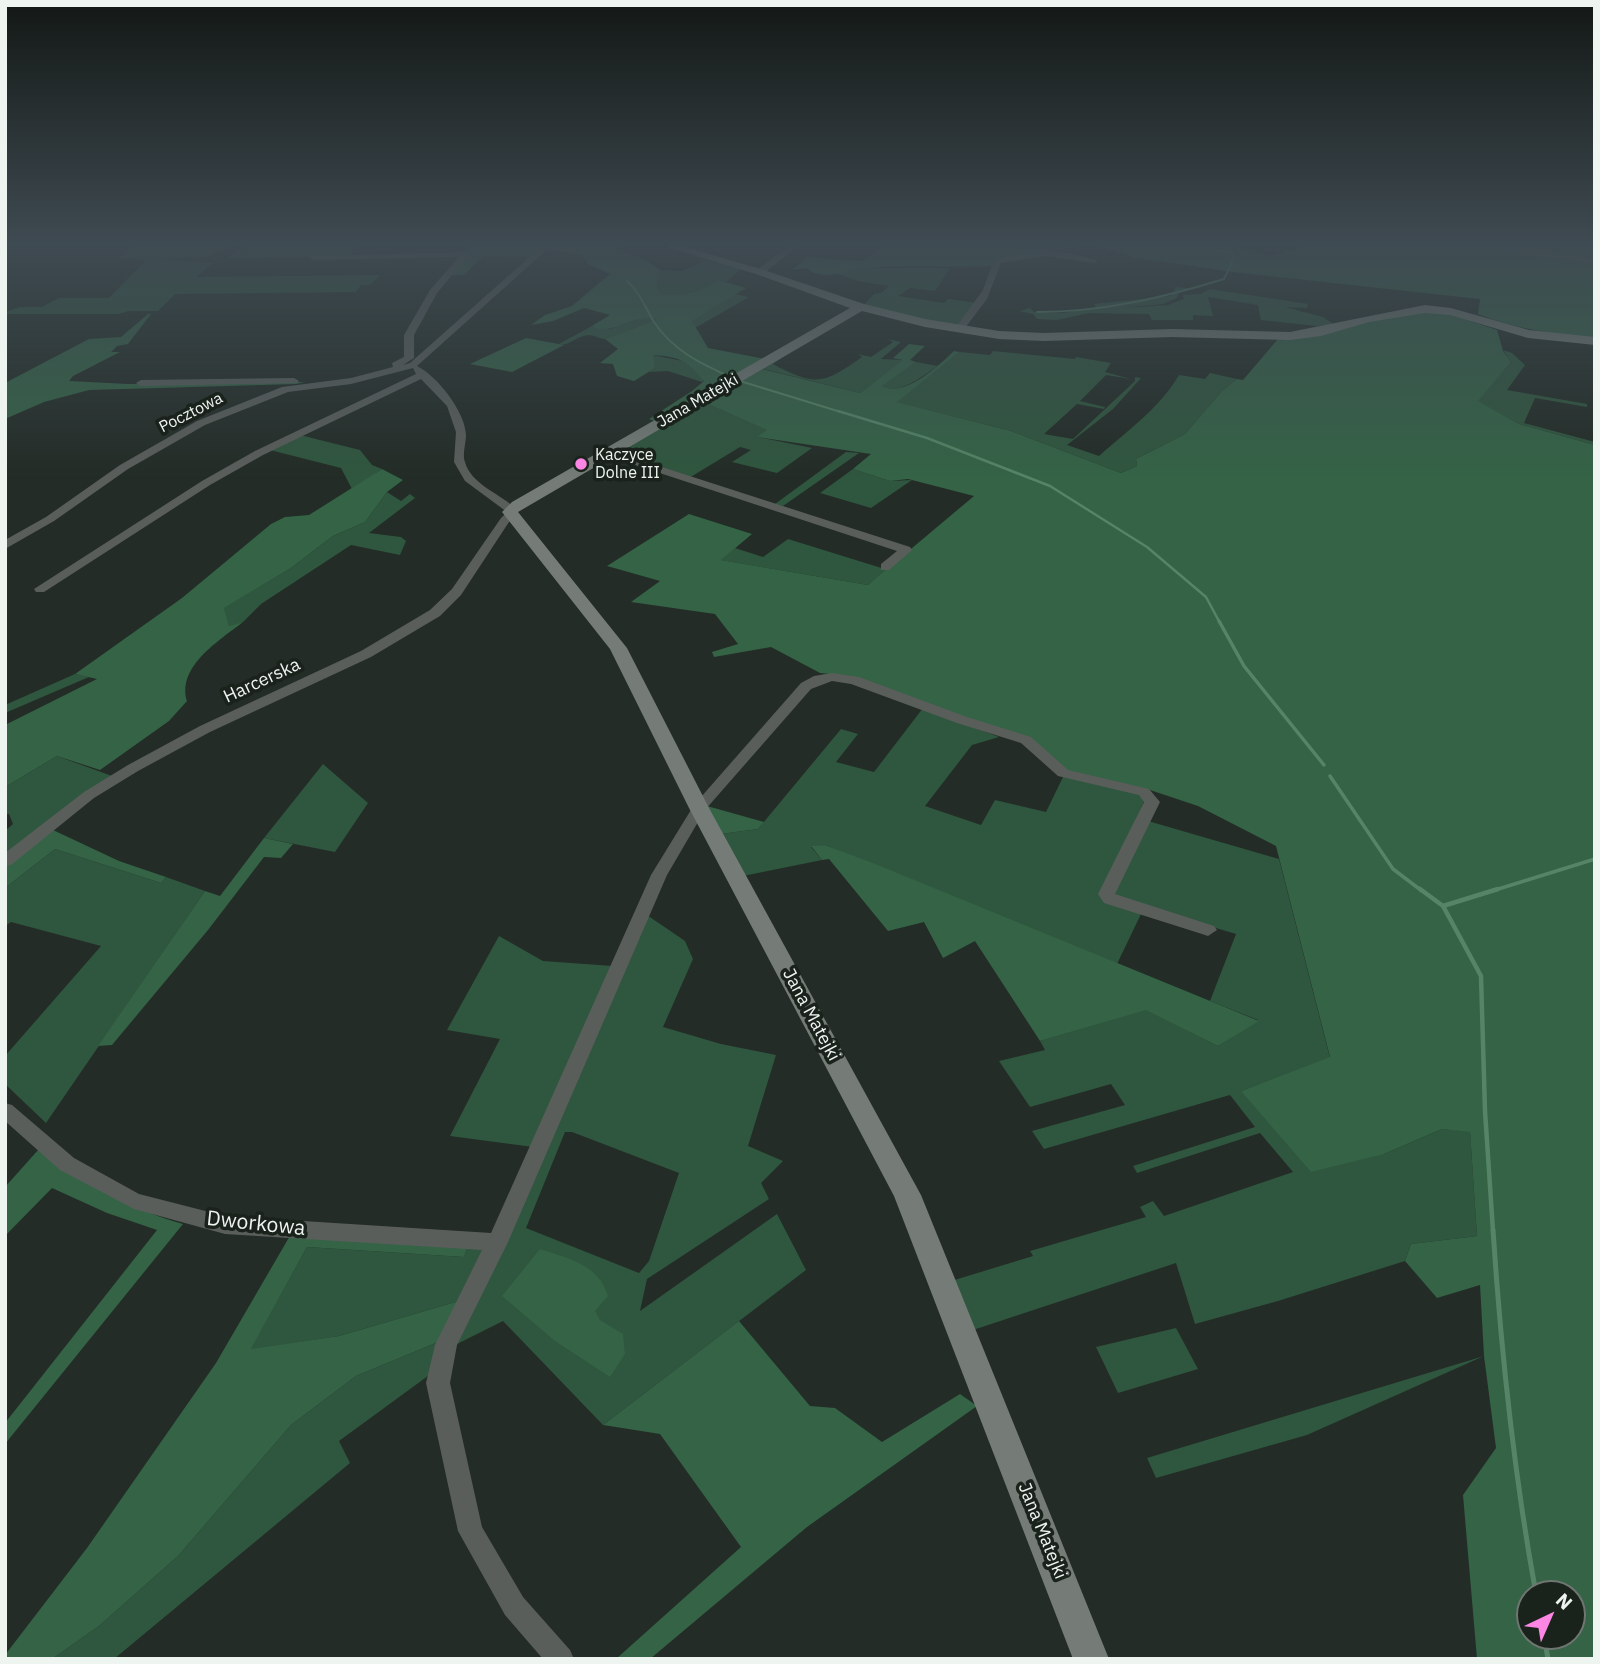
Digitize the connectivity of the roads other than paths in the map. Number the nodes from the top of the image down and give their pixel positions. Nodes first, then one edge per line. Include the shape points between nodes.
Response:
1 (415, 324) edge
2 (461, 324) edge
3 (831, 324) edge
4 (932, 324) edge
5 (964, 324) edge
6 (1351, 324) edge
7 (1492, 324) edge
8 (959, 330) junction
9 (1595, 341) edge
10 (413, 365) junction
11 (423, 374) junction
12 (141, 383) dead end
13 (609, 453) junction
14 (511, 512) junction
15 (5, 545) edge
16 (885, 568) dead end
17 (40, 589) dead end
18 (699, 808) junction
19 (5, 861) edge
20 (1208, 930) dead end
21 (5, 1110) edge
22 (497, 1242) junction
23 (561, 1659) edge
24 (1091, 1659) edge

1 - 12 street via 409,335 409,358 370,373 321,380
2 - 10 street
3 - 13 street, Jana Matejki
4 - 8 street
5 - 8 street
6 - 8 street via 1290,336 1044,337
7 - 9 street via 1528,334
10 - 11 street
10 - 15 street, Pocztowa via 351,381 286,389 201,423
11 - 14 street via 452,405 461,432 459,463 471,481
11 - 17 street via 227,471
13 - 14 street, Jana Matejki
13 - 16 street via 906,550
14 - 18 street, Jana Matejki via 618,648
14 - 19 street, Harcerska via 457,592 435,613 366,654 133,768 89,795
18 - 20 street via 806,687 832,677 854,680 1026,740 1063,773 1144,792 1152,802 1106,894
18 - 22 street via 659,875
18 - 24 street, Jana Matejki via 907,1195
21 - 22 street, Dworkowa via 67,1164 134,1201 225,1225
22 - 23 street via 446,1345 438,1383 470,1531 514,1606

